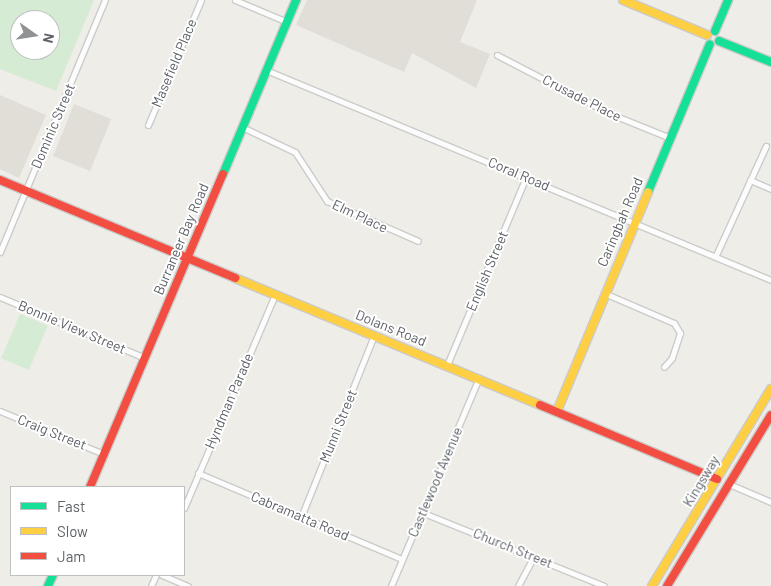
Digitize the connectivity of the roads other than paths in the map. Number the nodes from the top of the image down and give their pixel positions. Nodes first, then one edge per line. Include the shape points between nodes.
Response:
1 (105, 0) edge
2 (201, 0) edge
3 (235, 0) edge
4 (296, 0) edge
5 (623, 0) edge
6 (728, 0) edge
7 (287, 22) junction
8 (715, 31) junction
9 (707, 35) junction
10 (719, 40) junction
11 (710, 44) junction
12 (497, 54) dead end
13 (771, 62) edge
14 (266, 70) junction
15 (148, 125) dead end
16 (242, 127) junction
17 (668, 137) junction
18 (766, 146) dead end
19 (526, 177) junction
20 (0, 180) edge
21 (750, 180) junction
22 (771, 189) edge
23 (26, 191) junction
24 (633, 224) junction
25 (418, 242) dead end
26 (0, 252) edge
27 (716, 255) junction
28 (187, 257) junction
29 (771, 280) edge
30 (604, 293) junction
31 (275, 295) junction
32 (0, 297) edge
33 (374, 335) junction
34 (145, 358) junction
35 (447, 365) junction
36 (664, 367) dead end
37 (479, 378) junction
38 (771, 389) edge
39 (0, 411) edge
40 (557, 411) junction
41 (771, 415) edge
42 (104, 454) junction
43 (198, 473) junction
44 (717, 479) junction
45 (729, 484) junction
46 (90, 486) edge
47 (771, 502) edge
48 (185, 506) edge
49 (422, 512) junction
50 (301, 517) junction
51 (534, 556) junction
52 (402, 559) junction
53 (164, 576) edge
54 (669, 585) edge
55 (188, 586) edge
56 (391, 586) edge
57 (518, 586) edge
58 (604, 586) edge
59 (652, 586) edge

1 - 23 street, Dominic Street
2 - 15 street, Masefield Place
3 - 7 street
4 - 7 street, Burraneer Bay Road
5 - 9 street
6 - 8 street
7 - 14 street, Burraneer Bay Road
8 - 9 street
8 - 10 street
9 - 11 street
10 - 11 street
10 - 13 street
11 - 17 street, Caringbah Road
12 - 17 street, Crusade Place via 612,114
14 - 16 street, Burraneer Bay Road
14 - 19 street, Coral Road
16 - 25 street, Elm Place via 295,152 327,201
16 - 28 street, Burraneer Bay Road
17 - 24 street, Caringbah Road
18 - 21 street
19 - 24 street, Coral Road
19 - 35 street, English Street
20 - 23 street, Dolans Road
21 - 22 street
21 - 27 street
23 - 26 street, Dominic Street
23 - 28 street, Dolans Road
24 - 27 street, Coral Road
24 - 30 street, Caringbah Road
27 - 29 street, Coral Road
28 - 31 street, Dolans Road
28 - 34 street, Burraneer Bay Road
30 - 36 street via 674,323 680,333 672,358
30 - 40 street, Caringbah Road
31 - 33 street, Dolans Road
31 - 43 street, Hyndman Parade
32 - 34 street, Bonnie View Street
33 - 35 street, Dolans Road
33 - 50 street, Munni Street
34 - 42 street, Burraneer Bay Road
35 - 37 street, Dolans Road
37 - 40 street, Dolans Road
37 - 49 street, Castlewood Avenue
38 - 44 street, Kingsway
39 - 42 street, Craig Street
40 - 44 street, Dolans Road
41 - 45 street, Kingsway
42 - 46 street, Burraneer Bay Road
43 - 48 street, Hyndman Parade
43 - 50 street, Cabramatta Road
44 - 45 street, Dolans Road
44 - 59 street, Kingsway
45 - 47 street, Dolans Road
45 - 54 street, Kingsway
49 - 51 street, Church Street
49 - 52 street, Castlewood Avenue
50 - 52 street, Cabramatta Road
51 - 57 street
51 - 58 street, Church Street
52 - 56 street, Castlewood Avenue
53 - 55 street

